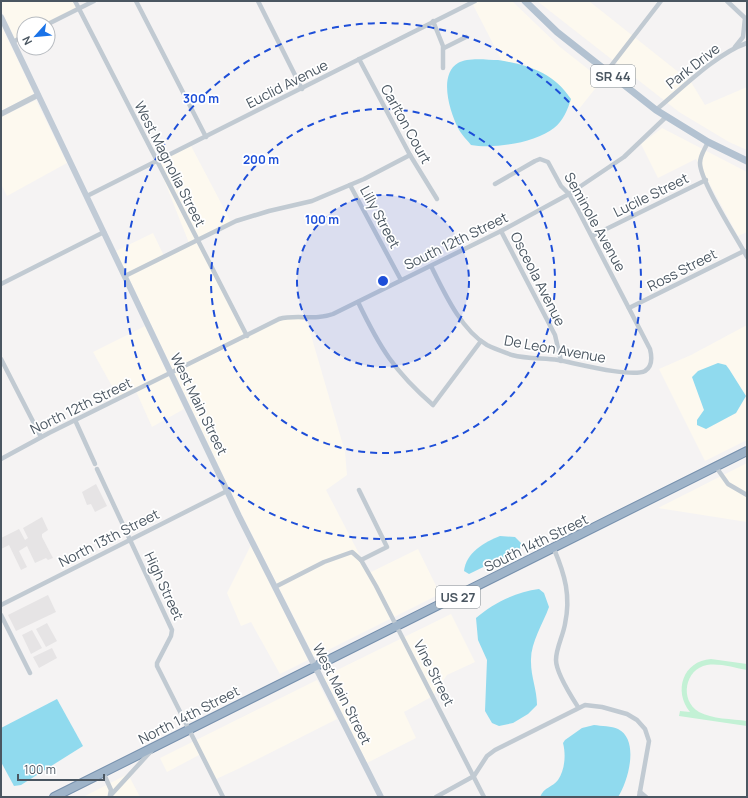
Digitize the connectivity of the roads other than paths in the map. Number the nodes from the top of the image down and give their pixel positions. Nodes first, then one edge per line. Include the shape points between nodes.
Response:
1 (75, 1) edge
2 (94, 1) edge
3 (136, 1) edge
4 (258, 1) edge
5 (475, 1) edge
6 (525, 1) edge
7 (661, 1) edge
8 (727, 1) edge
9 (79, 9) junction
10 (745, 16) edge
11 (1, 18) edge
12 (56, 20) edge
13 (433, 21) junction
14 (466, 36) dead end
15 (16, 40) edge
16 (13, 42) junction
17 (747, 43) edge
18 (444, 48) junction
19 (732, 50) junction
20 (359, 60) junction
21 (443, 68) dead end
22 (607, 72) junction
23 (302, 88) junction
24 (38, 95) junction
25 (656, 110) junction
26 (1, 114) edge
27 (666, 117) junction
28 (206, 137) junction
29 (708, 142) junction
30 (410, 155) junction
31 (156, 162) junction
32 (747, 162) edge
33 (706, 180) junction
34 (495, 184) dead end
35 (350, 185) junction
36 (569, 194) junction
37 (86, 196) junction
38 (437, 199) dead end
39 (501, 231) junction
40 (104, 232) junction
41 (592, 236) junction
42 (197, 240) junction
43 (744, 251) junction
44 (747, 257) edge
45 (431, 266) junction
46 (125, 276) junction
47 (400, 280) junction
48 (1, 284) edge
49 (358, 302) junction
50 (629, 308) junction
51 (246, 336) junction
52 (481, 341) junction
53 (650, 349) joint
54 (1, 359) edge
55 (561, 361) junction
56 (171, 374) junction
57 (75, 420) junction
58 (41, 437) junction
59 (747, 451) edge
60 (1, 459) edge
61 (95, 464) dead end
62 (716, 467) junction
63 (97, 469) dead end
64 (359, 490) dead end
65 (227, 491) junction
66 (747, 495) edge
67 (130, 540) junction
68 (554, 549) junction
69 (361, 560) junction
70 (275, 587) junction
71 (1, 605) edge
72 (1, 615) edge
73 (397, 627) junction
74 (315, 667) junction
75 (30, 673) dead end
76 (578, 707) junction
77 (189, 730) junction
78 (156, 746) junction
79 (103, 772) junction
80 (474, 776) junction
81 (640, 795) edge
82 (110, 796) edge
83 (54, 797) edge
84 (223, 797) edge
85 (381, 797) edge
86 (436, 797) edge
87 (484, 797) edge
88 (646, 797) edge

1 - 9 street, West Magnolia Street
2 - 9 street
3 - 28 street
4 - 23 street
5 - 13 street, Euclid Avenue
6 - 22 main road, SR 44 via 548,24
7 - 22 street
8 - 10 street
9 - 12 street
9 - 31 street, West Magnolia Street
10 - 19 street via 743,37
11 - 16 main road, West Main Street
13 - 18 street
13 - 20 street, Euclid Avenue
14 - 18 street
15 - 16 street
16 - 24 main road, West Main Street
17 - 19 street, Park Drive
18 - 21 street
19 - 25 street, Park Drive
20 - 23 street, Euclid Avenue
20 - 30 street, Carlton Court
22 - 25 main road, SR 44
23 - 28 street, Euclid Avenue
24 - 26 street
24 - 37 main road, West Main Street
25 - 27 main road, SR 44
27 - 29 main road, SR 44
27 - 36 street, South 12th Street via 624,157
28 - 31 street, Euclid Avenue
29 - 32 main road, SR 44
29 - 33 street, Lucile Street via 700,162
30 - 35 street
30 - 38 street, Carlton Court
31 - 37 street, Euclid Avenue
31 - 42 street, West Magnolia Street
33 - 41 street, Lucile Street
33 - 43 street via 714,200
34 - 36 street, Seminole Avenue via 535,160 544,159 565,192
35 - 42 street via 302,205 242,219
35 - 47 street, Lilly Street
36 - 39 street, South 12th Street
36 - 41 street, Seminole Avenue
37 - 40 main road, West Main Street
39 - 45 street, South 12th Street
39 - 55 street, Osceola Avenue via 553,331
40 - 46 main road, West Main Street
40 - 48 street
41 - 50 street, Seminole Avenue
42 - 46 street
42 - 51 street, West Magnolia Street
43 - 44 street
43 - 50 street, Ross Street
45 - 47 street, South 12th Street
45 - 52 street, De Leon Avenue via 450,303
46 - 56 main road, West Main Street
47 - 49 street, South 12th Street
49 - 51 street, South 12th Street via 325,317 279,319
49 - 52 street via 378,343 395,368 433,405
50 - 53 street, Seminole Avenue
51 - 56 street, South 12th Street
52 - 55 street, De Leon Avenue via 512,355
53 - 55 street, De Leon Avenue via 650,365 641,372 616,371
54 - 58 street
56 - 57 street, North 12th Street
56 - 65 main road, West Main Street
57 - 58 street, North 12th Street
57 - 61 street
58 - 60 street, North 12th Street
59 - 62 highway, South 14th Street / US 27
62 - 66 street via 728,484
62 - 68 highway, South 14th Street / US 27
63 - 67 street, High Street
64 - 69 street via 387,547
65 - 67 street, North 13th Street
65 - 70 main road, West Main Street
67 - 71 street, North 13th Street
67 - 77 street, High Street via 172,630 156,663
68 - 73 highway, South 14th Street / US 27
68 - 76 street via 568,593 565,624 556,665
69 - 70 street via 352,552 339,555
69 - 73 street, Vine Street
70 - 74 main road, West Main Street
72 - 75 street
73 - 74 highway, South 14th Street / US 27
73 - 80 street, Vine Street
74 - 77 highway, North 14th Street / US 27
74 - 85 main road, West Main Street
76 - 80 street via 487,756
76 - 81 street via 602,707 627,714 645,729 649,741
77 - 78 highway, North 14th Street / US 27
77 - 84 street, High Street
78 - 79 highway, North 14th Street / US 27
78 - 82 street
79 - 82 street via 111,790
79 - 83 highway, North 14th Street / US 27
80 - 86 street
80 - 87 street, Vine Street
81 - 88 street

